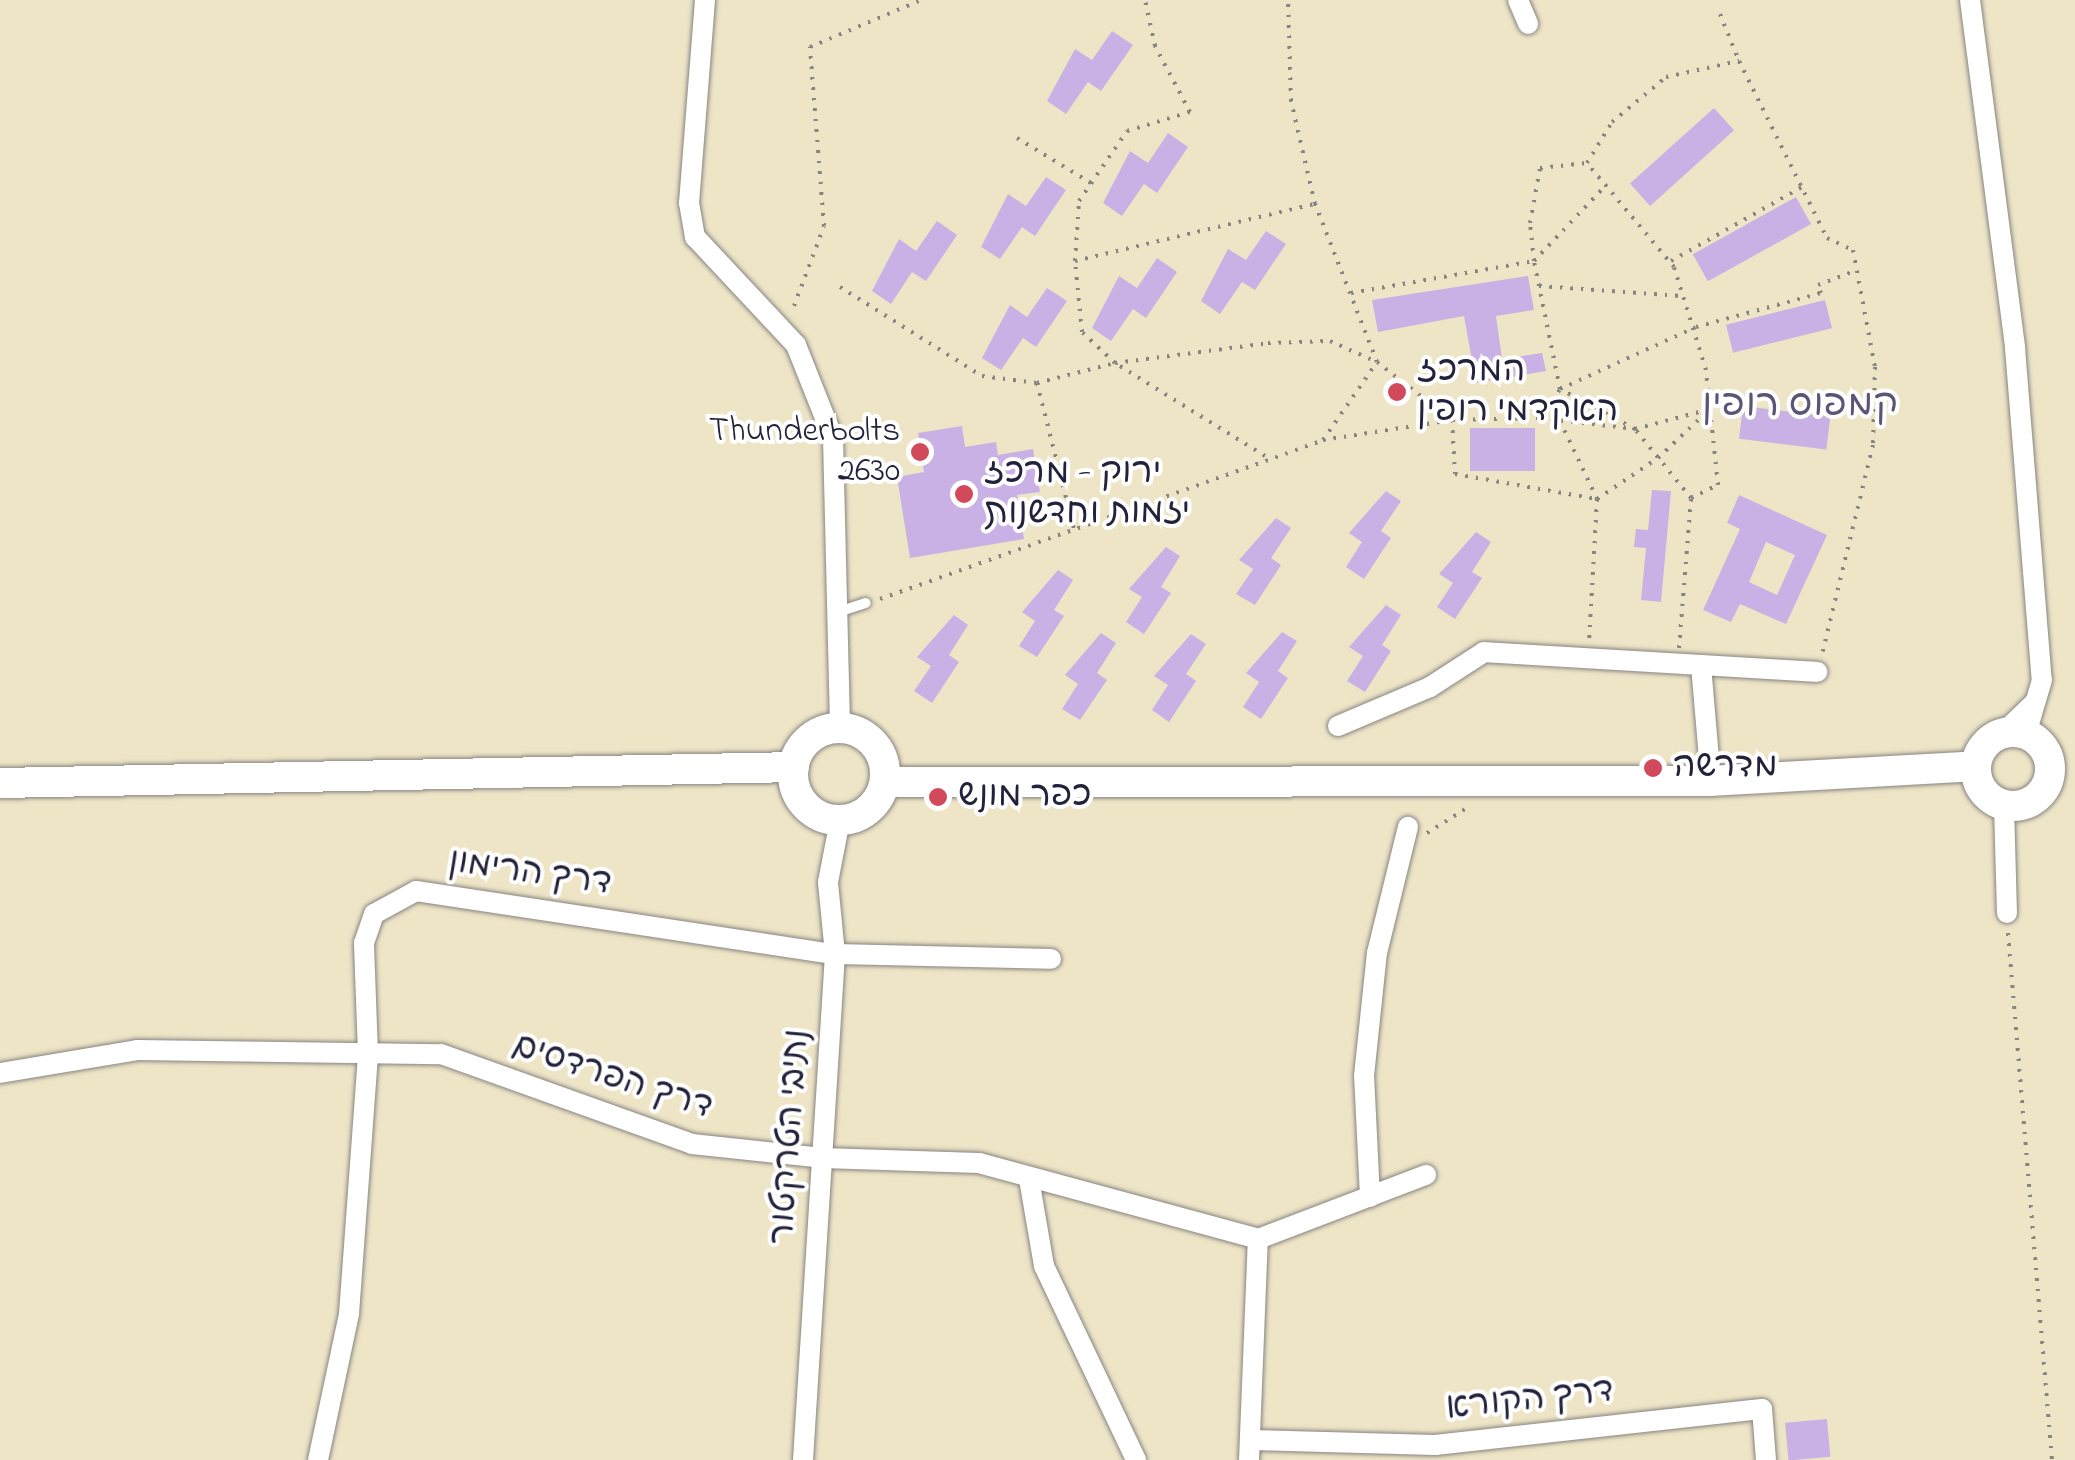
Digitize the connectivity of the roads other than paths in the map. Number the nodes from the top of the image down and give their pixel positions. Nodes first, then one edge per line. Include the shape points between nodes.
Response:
1 (705, 0) edge
2 (1518, 0) edge
3 (1966, 4) edge
4 (1528, 24) dead end
5 (866, 603) road end
6 (833, 614) junction
7 (1701, 665) junction
8 (1816, 672) road end
9 (1338, 726) dead end
10 (840, 728) junction
11 (2025, 739) junction
12 (2075, 762) edge
13 (1976, 766) junction
14 (794, 767) junction
15 (1711, 780) junction
16 (885, 782) junction
17 (0, 784) edge
18 (2061, 784) edge
19 (2004, 806) junction
20 (840, 820) junction
21 (1408, 827) dead end
22 (2008, 913) road end
23 (834, 954) junction
24 (1051, 959) dead end
25 (368, 1054) junction
26 (0, 1073) edge
27 (822, 1158) junction
28 (1426, 1175) dead end
29 (1029, 1179) junction
30 (1370, 1197) junction
31 (1258, 1239) junction
32 (1251, 1450) edge
33 (318, 1460) edge
34 (803, 1460) edge
35 (1136, 1460) edge
36 (1766, 1460) edge

1 - 6 street via 689,203 695,237 796,346 808,368 833,438
2 - 4 street
3 - 11 street via 2016,348 2039,698
5 - 6 lane
6 - 10 street
7 - 8 street
7 - 9 street via 1484,652 1430,687
7 - 15 street
10 - 14 main road via 805,744
10 - 16 main road via 856,731 880,751
11 - 12 main road
11 - 13 main road via 1984,746
11 - 18 main road
13 - 15 main road
13 - 19 main road via 1980,786
14 - 17 main road
14 - 20 main road via 804,804
15 - 16 main road
16 - 20 main road via 874,805
18 - 19 main road via 2029,804
19 - 22 street
20 - 23 street, נתיבי הטרקטור via 828,882
21 - 30 street via 1377,953 1366,1058
23 - 24 street, דרך הרימון
23 - 25 street, דרך הרימון via 416,891 374,914 364,944
23 - 27 street, נתיבי הטרקטור
25 - 26 street, דרך הפרדסים via 137,1050
25 - 27 street, דרך הפרדסים via 441,1054 692,1144
25 - 33 street, דרך הרימון via 350,1314
27 - 29 street, דרך הפרדסים via 979,1163
27 - 34 street, נתיבי הטרקטור
28 - 30 street
29 - 31 street, דרך הפרדסים
29 - 35 street via 1044,1266
30 - 31 street
31 - 32 street
32 - 36 street, דרך הקורא via 1436,1445 1762,1409

